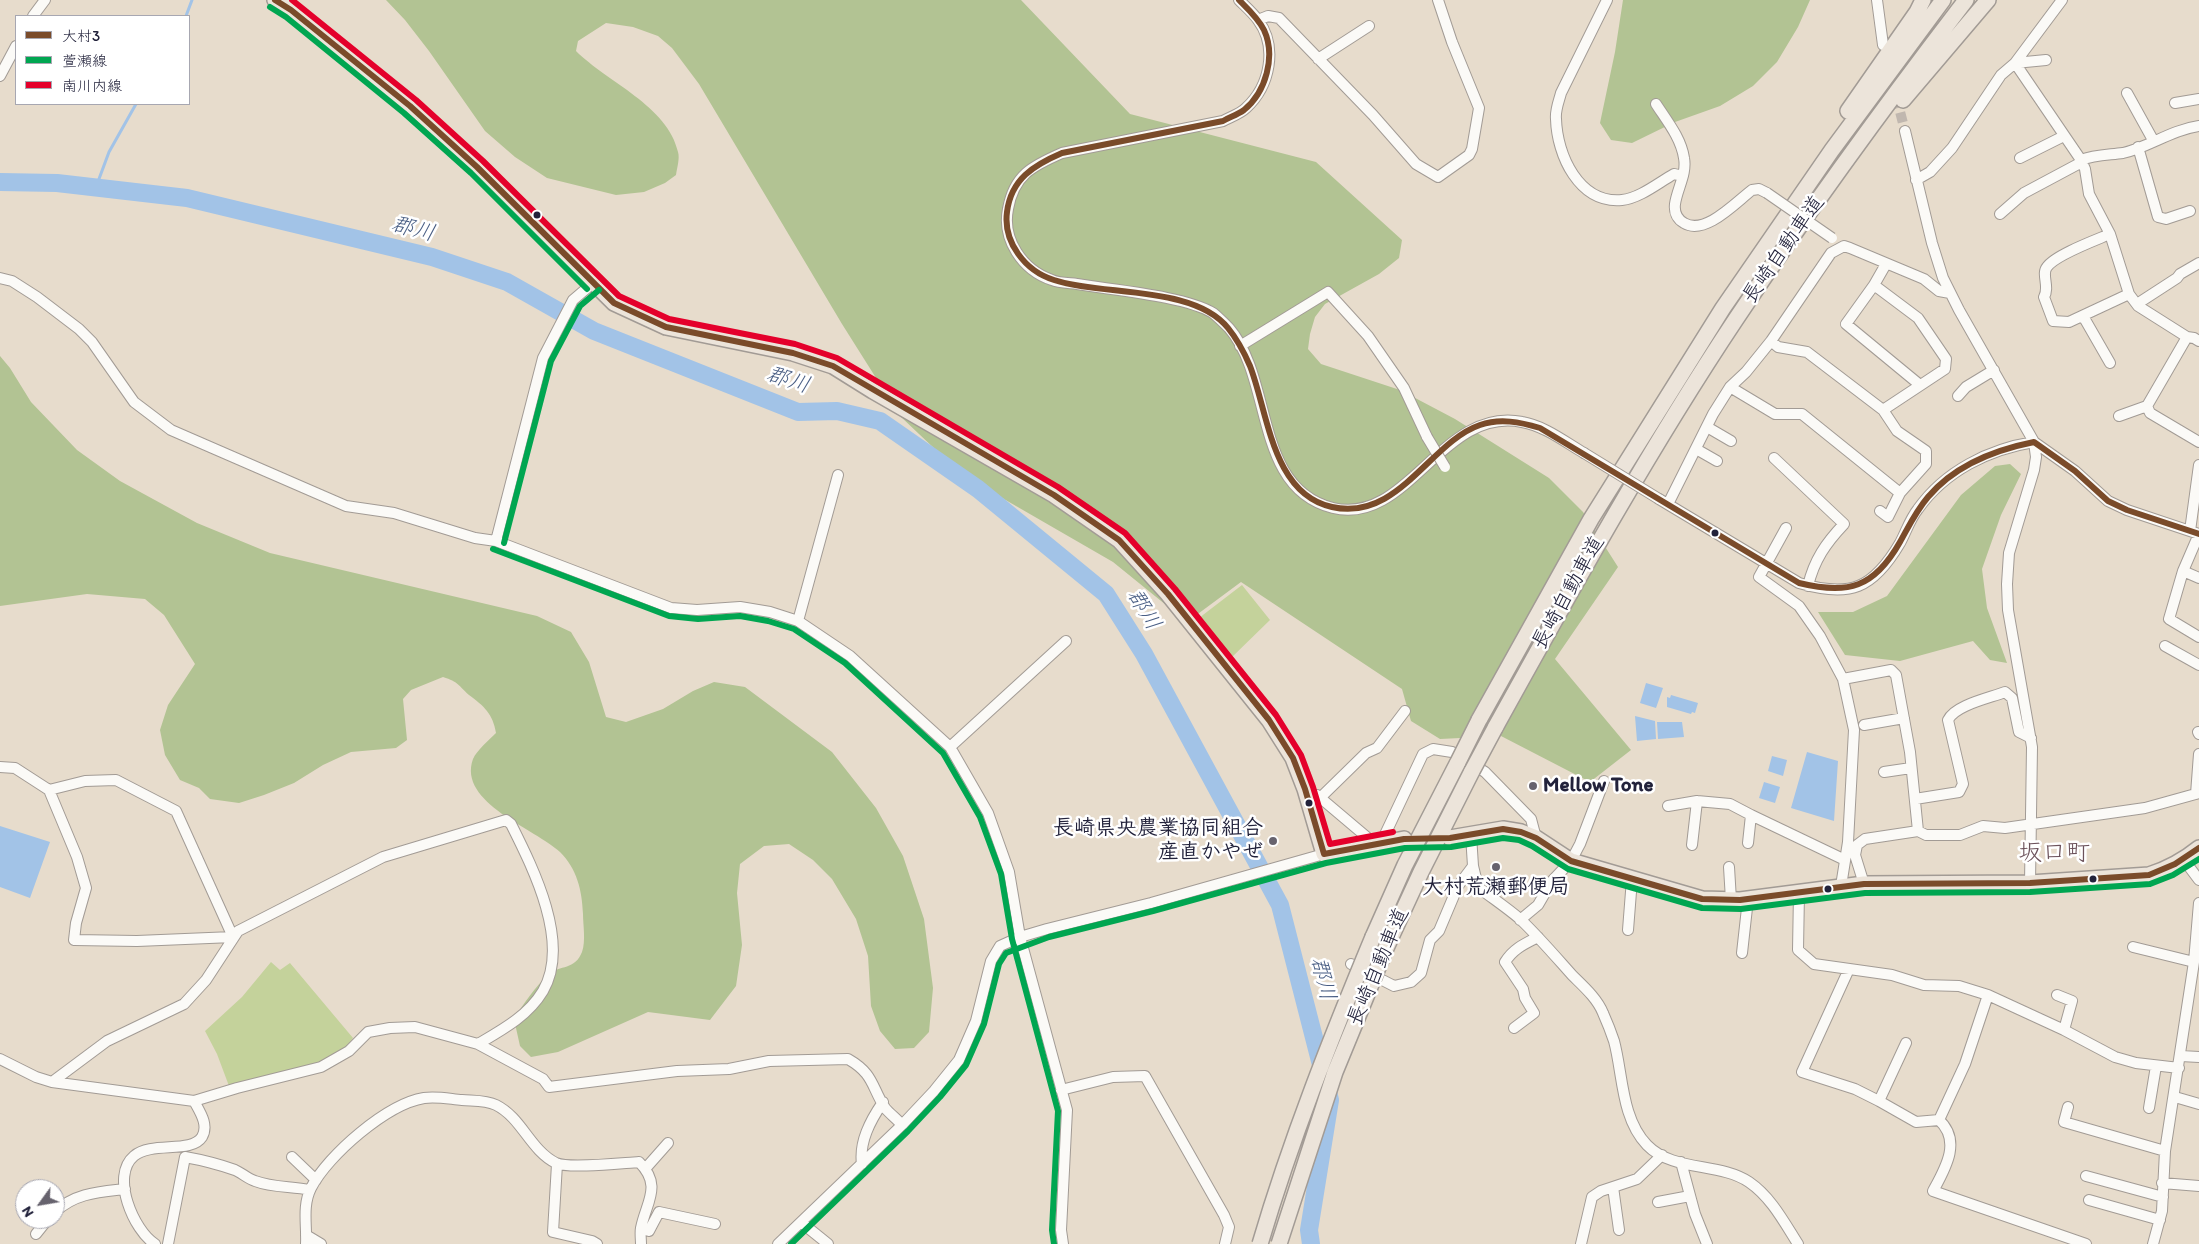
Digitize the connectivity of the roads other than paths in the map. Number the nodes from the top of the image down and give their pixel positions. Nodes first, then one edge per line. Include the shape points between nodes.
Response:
1 (44, 0) edge
2 (274, 0) edge
3 (1239, 0) edge
4 (1438, 0) edge
5 (1607, 0) edge
6 (1923, 0) edge
7 (1943, 0) edge
8 (1966, 0) edge
9 (1988, 0) edge
10 (2062, 0) edge
11 (1878, 1) edge
12 (34, 15) edge
13 (1258, 20) junction
14 (1368, 26) dead end
15 (1883, 45) dead end
16 (15, 48) edge
17 (1318, 59) junction
18 (2046, 60) dead end
19 (2015, 63) junction
20 (0, 76) edge
21 (2127, 93) dead end
22 (2199, 99) edge
23 (2175, 103) dead end
24 (1656, 104) dead end
25 (2199, 126) edge
26 (1905, 131) tunnel mouth
27 (2064, 136) junction
28 (2153, 140) junction
29 (2138, 147) junction
30 (2020, 158) dead end
31 (2081, 161) junction
32 (1838, 175) junction
33 (1683, 176) junction
34 (1916, 180) junction
35 (2190, 212) dead end
36 (2000, 214) dead end
37 (2110, 234) junction
38 (1767, 244) junction
39 (1837, 249) junction
40 (2199, 263) edge
41 (1886, 264) junction
42 (0, 278) edge
43 (593, 283) junction
44 (1874, 285) junction
45 (1950, 293) junction
46 (2129, 294) junction
47 (2137, 304) junction
48 (2083, 316) junction
49 (2187, 337) junction
50 (1771, 341) junction
51 (2199, 341) edge
52 (1240, 346) junction
53 (2110, 363) dead end
54 (1994, 370) junction
55 (1920, 386) junction
56 (1730, 387) junction
57 (1958, 396) dead end
58 (2147, 406) junction
59 (1882, 410) junction
60 (2118, 416) dead end
61 (1707, 427) junction
62 (1730, 441) dead end
63 (2034, 442) junction
64 (2199, 442) edge
65 (1696, 449) junction
66 (1774, 458) dead end
67 (1717, 461) dead end
68 (2199, 465) edge
69 (1445, 467) dead end
70 (838, 475) dead end
71 (1900, 492) junction
72 (1664, 501) junction
73 (1880, 511) dead end
74 (1786, 528) dead end
75 (2196, 533) edge
76 (496, 541) junction
77 (1765, 563) junction
78 (2183, 571) junction
79 (2199, 578) edge
80 (1808, 586) junction
81 (798, 621) junction
82 (2199, 637) edge
83 (1066, 641) dead end
84 (2165, 646) dead end
85 (2199, 666) edge
86 (1843, 679) junction
87 (1406, 711) dead end
88 (1904, 718) junction
89 (1864, 725) dead end
90 (2031, 738) junction
91 (950, 747) junction
92 (2199, 754) edge
93 (0, 767) edge
94 (1911, 768) junction
95 (1884, 772) dead end
96 (1604, 781) dead end
97 (1303, 784) junction
98 (49, 790) junction
99 (2198, 793) edge
100 (1320, 798) junction
101 (1915, 799) junction
102 (1697, 801) junction
103 (1668, 806) dead end
104 (1751, 815) junction
105 (2030, 822) junction
106 (1918, 831) junction
107 (1470, 835) junction
108 (1450, 838) dead end
109 (1536, 838) junction
110 (1404, 839) dead end
111 (1748, 843) dead end
112 (1378, 844) junction
113 (1692, 845) dead end
114 (2199, 848) edge
115 (1324, 854) junction
116 (1845, 860) junction
117 (2184, 860) junction
118 (1571, 861) junction
119 (1473, 866) junction
120 (1729, 867) dead end
121 (1632, 879) junction
122 (2199, 880) edge
123 (2030, 883) junction
124 (1864, 884) junction
125 (1841, 886) junction
126 (1799, 893) junction
127 (1748, 899) junction
128 (1731, 900) junction
129 (2199, 903) edge
130 (1520, 920) junction
131 (1628, 930) dead end
132 (233, 937) junction
133 (1020, 937) junction
134 (1538, 937) junction
135 (2133, 947) dead end
136 (1742, 953) dead end
137 (2194, 962) junction
138 (1351, 964) dead end
139 (1849, 969) junction
140 (1988, 994) junction
141 (2057, 994) dead end
142 (1514, 1028) dead end
143 (2064, 1030) junction
144 (1906, 1043) dead end
145 (478, 1044) junction
146 (2181, 1056) junction
147 (2199, 1057) edge
148 (0, 1059) edge
149 (2156, 1066) junction
150 (2179, 1068) junction
151 (52, 1082) junction
152 (1062, 1090) junction
153 (2175, 1097) junction
154 (194, 1101) junction
155 (1879, 1101) junction
156 (883, 1102) junction
157 (2199, 1104) edge
158 (2068, 1107) dead end
159 (2149, 1108) dead end
160 (1939, 1120) junction
161 (902, 1124) junction
162 (668, 1143) dead end
163 (2165, 1151) junction
164 (1662, 1155) junction
165 (292, 1157) dead end
166 (1681, 1162) junction
167 (557, 1164) junction
168 (862, 1164) junction
169 (645, 1168) junction
170 (2086, 1176) dead end
171 (316, 1180) junction
172 (2162, 1183) junction
173 (2199, 1186) edge
174 (1613, 1187) junction
175 (125, 1189) junction
176 (310, 1190) junction
177 (1690, 1196) junction
178 (2163, 1197) junction
179 (2089, 1200) dead end
180 (1658, 1202) dead end
181 (65, 1205) edge
182 (2160, 1220) junction
183 (802, 1223) junction
184 (716, 1224) dead end
185 (40, 1229) edge
186 (641, 1229) junction
187 (1619, 1230) dead end
188 (36, 1234) dead end
189 (306, 1239) edge
190 (155, 1244) edge
191 (168, 1244) edge
192 (321, 1244) edge
193 (597, 1244) edge
194 (641, 1244) edge
195 (778, 1244) edge
196 (828, 1244) edge
197 (1063, 1244) edge
198 (1225, 1244) edge
199 (1260, 1244) edge
200 (1279, 1244) edge
201 (1581, 1244) edge
202 (1707, 1244) edge
203 (1798, 1244) edge
204 (2086, 1244) edge
205 (2153, 1244) edge

1 - 12 street
2 - 43 highway via 291,10 417,112 477,166
3 - 13 street
4 - 17 street via 1479,108 1470,155 1438,177 1416,164 1374,115
5 - 33 street via 1557,106 1556,120 1567,167 1586,189 1609,199 1635,196 1674,174
6 - 38 highway via 1797,184
7 - 38 highway, 長崎自動車道
8 - 32 highway, 長崎自動車道
9 - 32 highway
10 - 19 street
11 - 15 street
13 - 17 street via 1268,16 1279,18
13 - 52 street via 1269,52 1268,74 1258,94 1245,109 1222,121 1062,153 1024,173 1011,193 1007,214 1008,233 1017,254 1031,269 1051,280 1185,302 1213,313 1230,329
14 - 17 street
16 - 20 street
18 - 19 street
19 - 27 street
19 - 34 street via 2001,75 1952,148 1930,172
21 - 28 street
22 - 23 street
24 - 33 street via 1680,144
25 - 28 street via 2182,128
26 - 34 street
27 - 30 street
27 - 31 street
28 - 29 street
29 - 31 street via 2090,156
29 - 35 street via 2158,217 2166,219
31 - 36 street via 2024,193
31 - 37 street via 2089,194
32 - 200 highway, 長崎自動車道, bridge via 1736,318 1603,532 1472,771 1386,948 1335,1072
33 - 39 street, bridge via 1675,204 1680,221 1696,227 1712,221 1759,188 1832,238
34 - 45 street via 1932,243
37 - 46 street
37 - 48 street via 2063,255 2047,266 2045,272 2048,291 2044,297 2053,322 2068,322
38 - 199 highway, 長崎自動車道, bridge via 1591,519 1479,720 1405,865 1324,1056
39 - 41 street via 1844,246
39 - 50 street via 1831,253
40 - 47 street
41 - 44 street
41 - 45 street via 1924,280 1939,292
42 - 76 street via 12,281 79,329 92,342 134,402 171,430 346,506 394,513 475,538
43 - 76 street via 573,300 544,358
43 - 97 highway via 614,303 666,327 793,353 833,366 1054,495 1119,540 1168,594 1269,720 1293,758
44 - 55 street via 1918,318 1946,359 1944,369
44 - 55 street via 1846,324
45 - 54 street
46 - 47 street
46 - 48 street
47 - 49 street
48 - 53 street
49 - 51 street
49 - 58 street
50 - 56 street
50 - 59 street via 1778,347 1806,352
52 - 69 street, bridge via 1328,292 1368,336 1404,388
52 - 72 street, bridge via 1282,469 1314,501 1335,508 1360,508 1383,500 1457,438 1479,425 1499,420 1540,428
54 - 57 street via 1966,387
54 - 63 street
55 - 59 street
56 - 61 street
56 - 71 street via 1775,414 1802,414
58 - 60 street
58 - 64 street via 2150,413
59 - 71 street via 1897,431 1926,451 1926,464
61 - 62 street
61 - 65 street
63 - 75 street via 2075,471 2108,501
63 - 80 street via 2010,445 1976,459 1939,485 1917,510 1885,567 1867,583 1844,590
63 - 90 street via 2034,470 2011,545 2007,584 2008,610
65 - 67 street
65 - 72 street
66 - 80 street via 1844,524 1826,542 1812,569
68 - 75 street
70 - 81 street
71 - 73 street via 1888,517
72 - 77 street
74 - 77 street
75 - 78 street
76 - 81 street via 671,608 740,607
77 - 80 street
77 - 86 street via 1759,577 1800,606
78 - 79 street
78 - 82 street via 2169,619
81 - 91 street via 850,656
83 - 91 street
84 - 85 street
86 - 88 street via 1891,670 1896,675
86 - 116 street via 1854,730
87 - 100 street via 1377,748 1366,753
88 - 89 street
88 - 94 street
90 - 101 street via 2019,732 2012,698 2005,692 1962,707 1948,720 1963,784 1959,792
90 - 105 street
91 - 133 street via 994,829 1009,872
92 - 99 street
93 - 98 street via 15,768
94 - 95 street
94 - 101 street
96 - 118 street
97 - 100 street
97 - 115 highway
98 - 132 street via 85,781 116,780 176,811
98 - 132 street via 77,857 86,888 74,940
99 - 105 street via 2145,808
100 - 112 street
101 - 106 street
102 - 103 street
102 - 104 street via 1730,804
102 - 113 street
104 - 111 street
104 - 116 street
105 - 106 street via 2005,828 1983,826 1960,835 1926,835
105 - 123 street
106 - 124 street via 1865,839 1857,846 1855,855
107 - 108 highway
107 - 109 highway via 1503,829
107 - 119 street
109 - 112 street via 1532,819 1485,772 1452,752 1433,749 1424,754
109 - 118 highway
110 - 112 highway
112 - 115 highway
114 - 117 highway
115 - 133 street
116 - 125 street
117 - 122 street
117 - 123 highway via 2149,875
118 - 121 highway
118 - 130 street via 1552,881 1538,904
119 - 130 street via 1478,887
119 - 138 street via 1458,886 1439,932 1430,940 1421,973 1411,982 1394,986
120 - 128 street
121 - 128 highway via 1702,899
121 - 131 street
123 - 124 highway
124 - 125 highway
125 - 126 highway
126 - 127 highway
126 - 139 street via 1798,950 1814,964
127 - 128 highway
127 - 136 street
129 - 137 street
130 - 134 street
132 - 145 street via 238,930 382,857 506,820 511,824 540,884 553,942 552,967 543,991 524,1013
132 - 151 street via 206,980 184,1004 107,1041
133 - 152 street
133 - 161 street via 1000,946 991,960 976,1021 958,1060
134 - 142 street via 1510,953 1505,962 1534,1013
134 - 164 street via 1602,1010 1614,1039 1627,1106 1635,1128 1647,1145
135 - 137 street
137 - 146 street
139 - 140 street via 1892,975 1924,985 1959,986
139 - 155 street via 1802,1072 1856,1089
140 - 143 street
140 - 160 street via 1965,1064
141 - 143 street via 2072,1001
143 - 149 street via 2115,1057
144 - 155 street
145 - 154 street via 415,1027 368,1032 350,1051 321,1067
145 - 156 street via 543,1079 549,1087 677,1071 729,1069 769,1060 848,1059 869,1075
146 - 147 street
146 - 150 street
148 - 151 street
149 - 150 street
149 - 159 street
150 - 153 street
151 - 154 street
152 - 197 street via 1066,1110
152 - 198 street via 1113,1077 1146,1076 1224,1215 1229,1227
153 - 157 street
153 - 163 street
154 - 175 street via 204,1120 202,1137 188,1147 167,1146 133,1157 127,1166
155 - 160 street via 1916,1122
156 - 161 street
156 - 168 street via 860,1150
158 - 163 street via 2064,1122
160 - 204 street via 1946,1127 1951,1151 1947,1167 1933,1192
161 - 168 street
162 - 169 street
163 - 172 street
164 - 166 street
164 - 174 street via 1637,1179
165 - 171 street
166 - 177 street
166 - 203 street via 1731,1173 1748,1182 1771,1203
167 - 169 street via 639,1162
167 - 171 street via 541,1152 511,1116 495,1105 426,1097 388,1113 341,1150
167 - 193 street via 553,1232
168 - 183 street
169 - 186 street via 652,1192
170 - 178 street
171 - 176 street
172 - 173 street
172 - 178 street
174 - 187 street
174 - 201 street via 1592,1197
175 - 181 street via 87,1194
175 - 190 street via 136,1224
176 - 189 street via 304,1211
176 - 191 street via 288,1185 273,1186 211,1162 185,1156
177 - 180 street
177 - 202 street
178 - 182 street
179 - 182 street
182 - 205 street
183 - 195 street
183 - 196 street
184 - 186 street via 659,1212 649,1231
185 - 188 street
186 - 194 street
189 - 192 street

